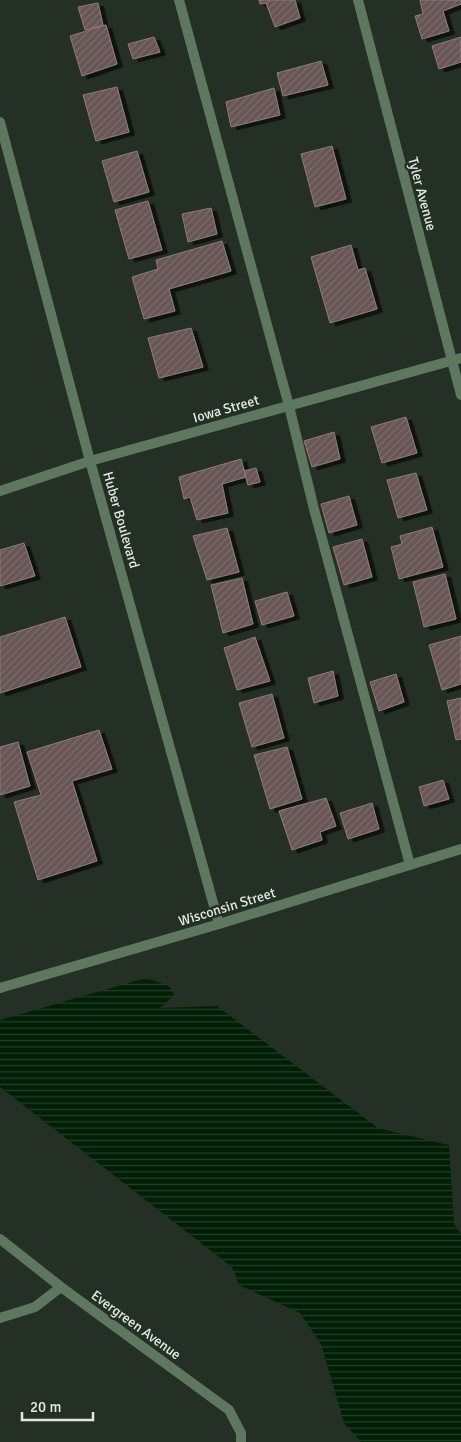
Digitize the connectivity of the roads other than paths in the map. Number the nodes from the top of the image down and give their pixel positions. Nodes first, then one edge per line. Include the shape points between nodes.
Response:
1 (179, 0) edge
2 (358, 0) edge
3 (0, 122) edge
4 (456, 360) edge
5 (461, 395) edge
6 (289, 406) junction
7 (90, 461) junction
8 (0, 491) edge
9 (461, 849) edge
10 (410, 865) junction
11 (219, 924) junction
12 (0, 988) edge
13 (0, 1239) edge
14 (60, 1287) junction
15 (0, 1318) edge
16 (242, 1442) edge

1 - 6 street
2 - 4 street, Tyler Avenue
3 - 7 street, Huber Boulevard
4 - 5 street, Tyler Avenue
4 - 6 street, Iowa Street
6 - 7 street, Iowa Street
6 - 10 street
7 - 8 street, Iowa Street
7 - 11 street, Huber Boulevard
9 - 10 street, Wisconsin Street
10 - 11 street, Wisconsin Street
11 - 12 street, Wisconsin Street
13 - 14 street, Evergreen Avenue
14 - 15 street via 35,1307
14 - 16 street, Evergreen Avenue via 229,1410

